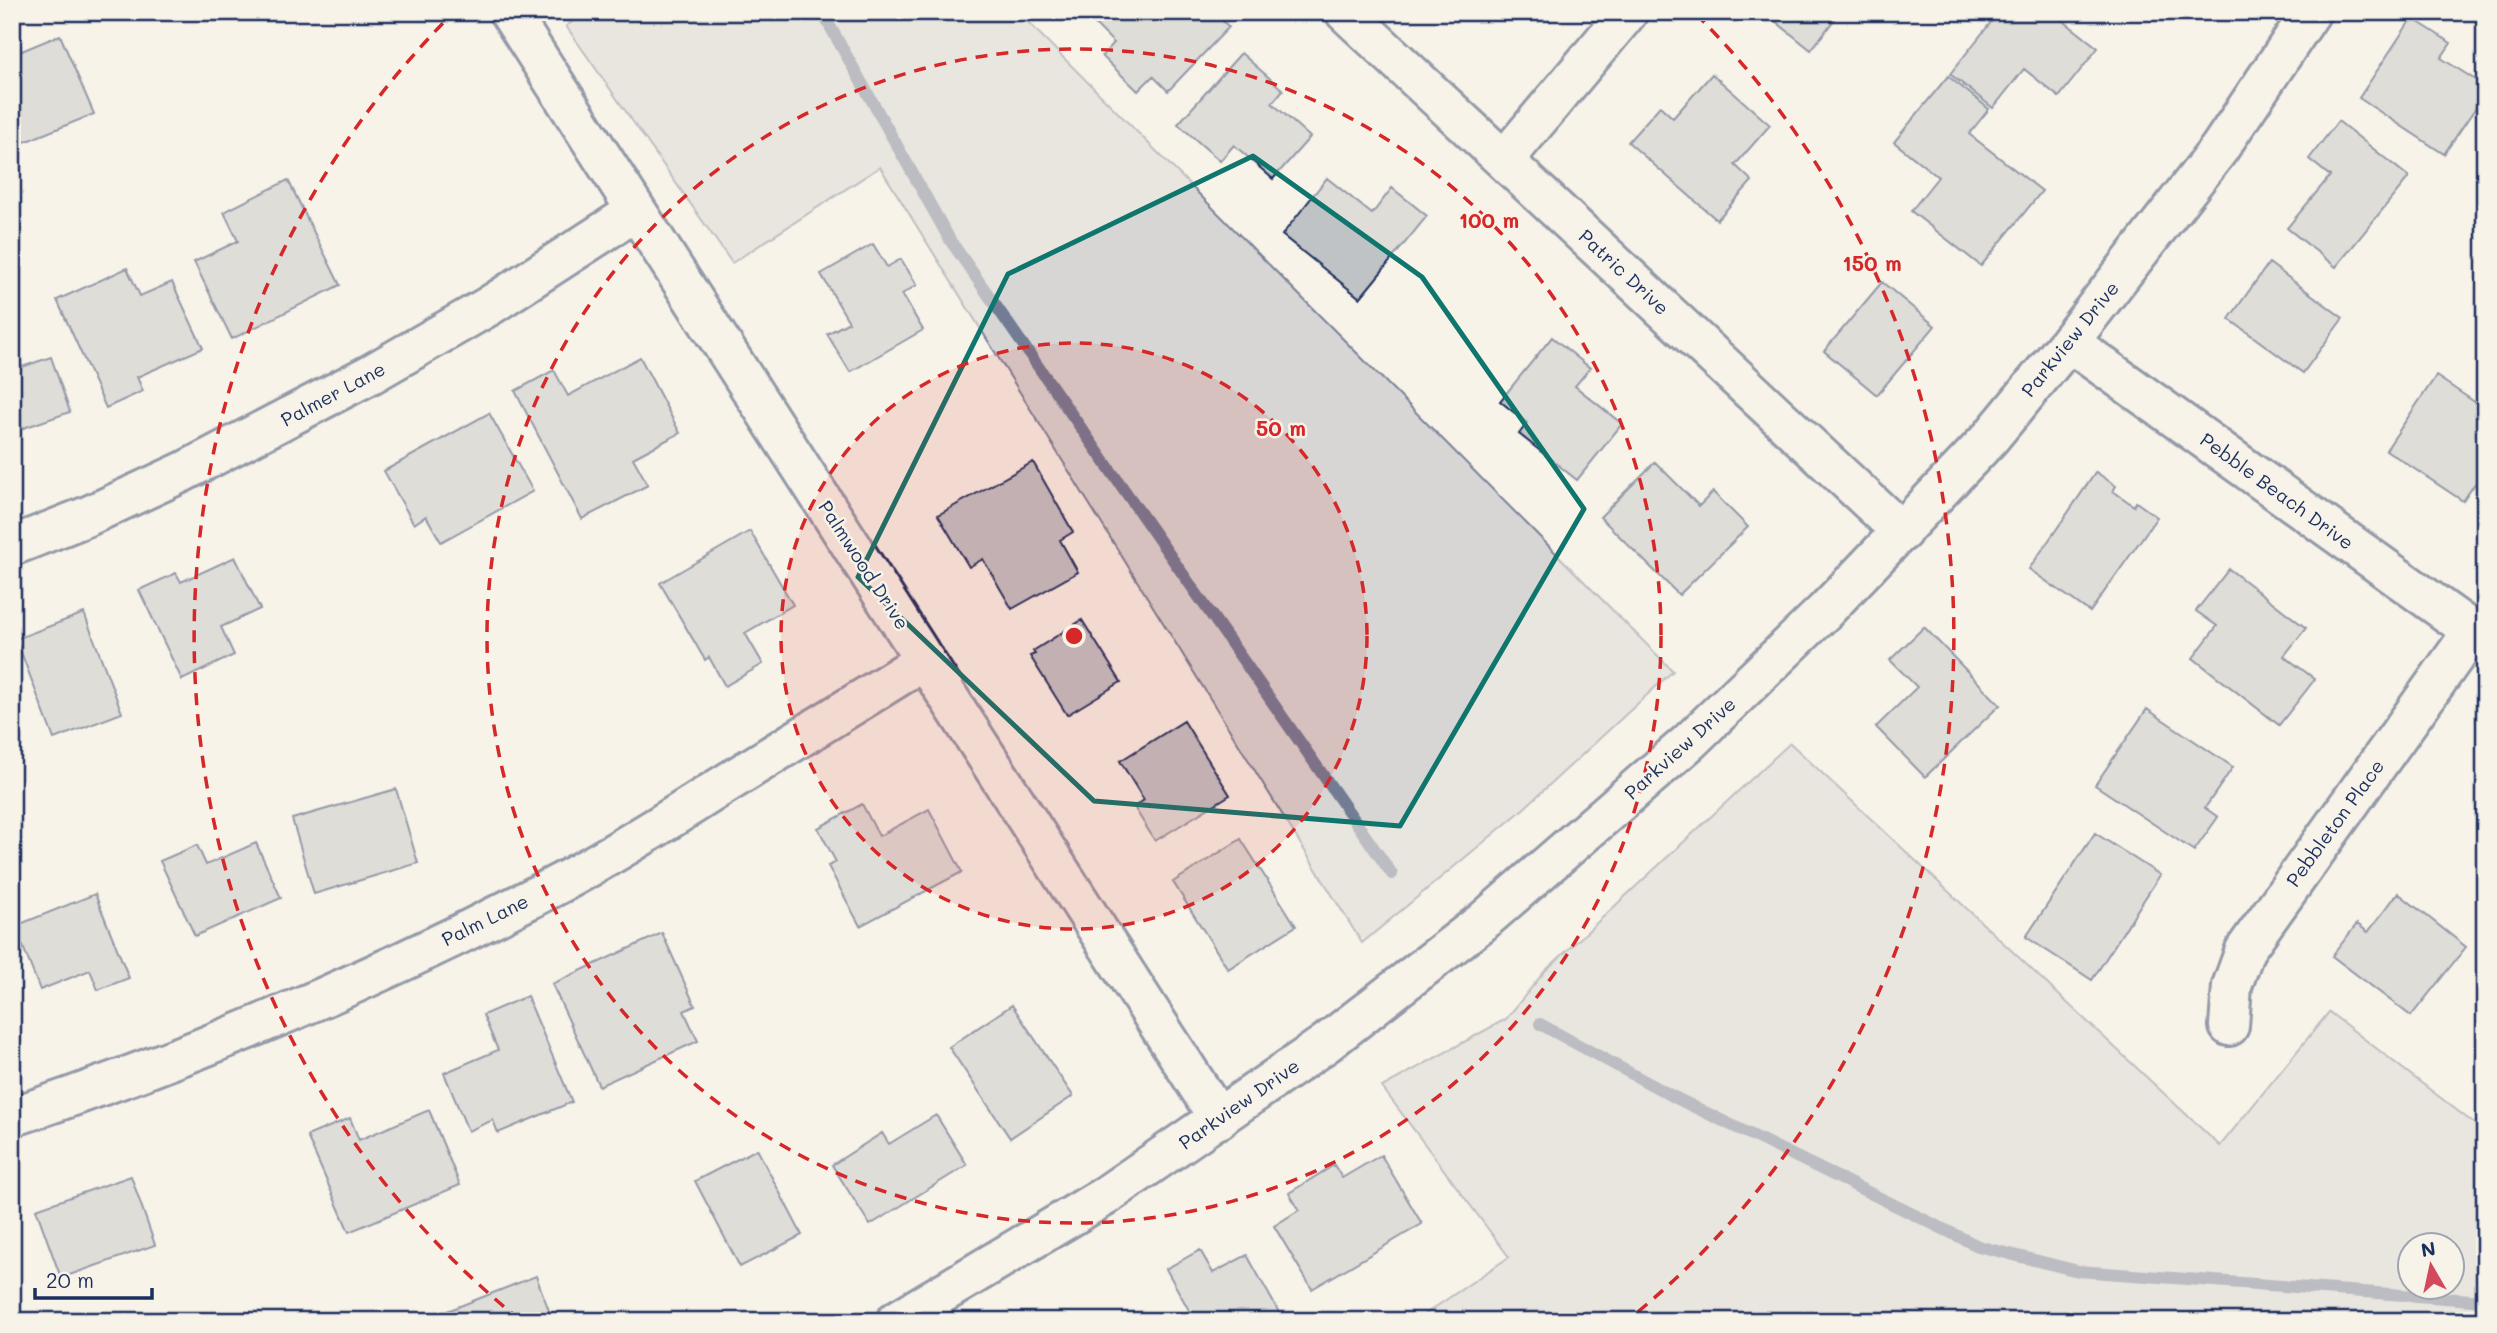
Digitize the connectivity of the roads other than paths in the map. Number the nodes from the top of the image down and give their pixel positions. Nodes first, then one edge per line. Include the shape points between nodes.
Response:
1 (509, 12) edge
2 (1345, 12) edge
3 (1628, 12) edge
4 (2311, 12) edge
5 (1504, 159) junction
6 (636, 211) junction
7 (2069, 342) junction
8 (1902, 532) junction
9 (12, 546) edge
10 (2478, 636) edge
11 (925, 660) junction
12 (2229, 1026) dead end
13 (12, 1117) edge
14 (1219, 1119) junction
15 (896, 1321) edge

1 - 6 street, Palmwood Drive
2 - 5 street, Patric Drive
3 - 5 street
4 - 7 street, Parkview Drive via 2219,149
5 - 8 street, Patric Drive
6 - 9 street, Palmer Lane via 381,369 183,472
6 - 11 street, Palmwood Drive
7 - 8 street, Parkview Drive via 1990,438
7 - 10 street, Pebble Beach Drive
8 - 14 street, Parkview Drive via 1689,743 1482,923
10 - 12 street, Pebbleton Place via 2245,950 2232,986
11 - 13 street, Palm Lane via 631,843 486,920 242,1033
11 - 14 street, Palmwood Drive
14 - 15 street, Parkview Drive via 1105,1196

